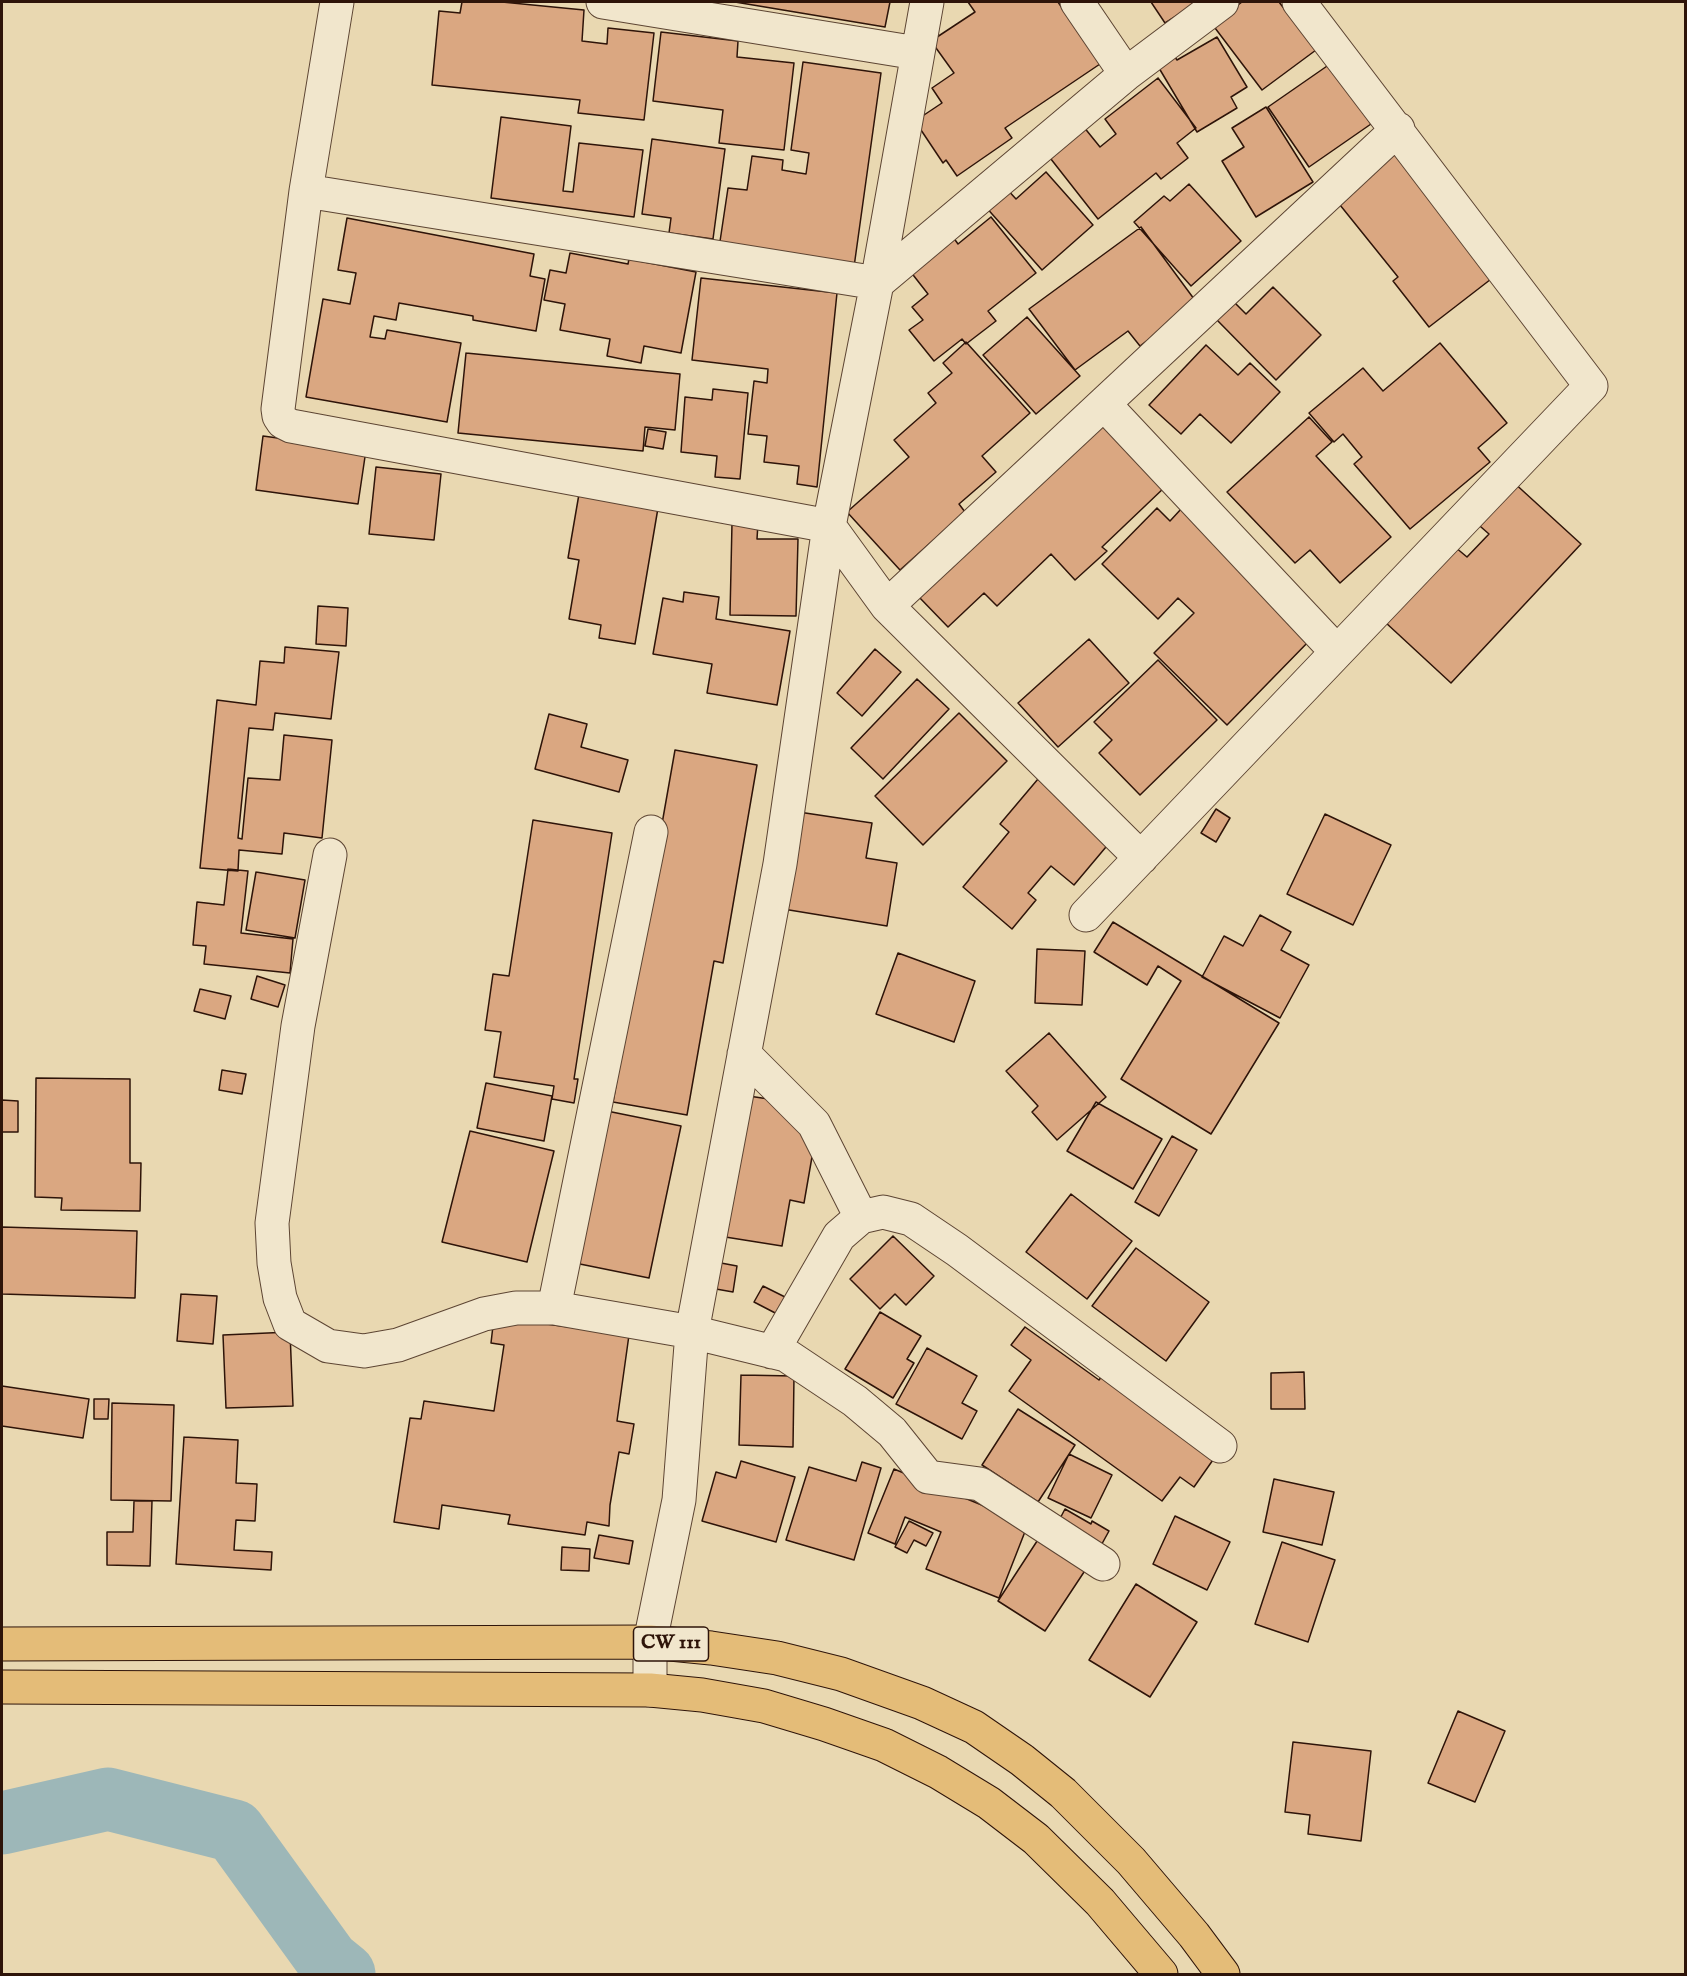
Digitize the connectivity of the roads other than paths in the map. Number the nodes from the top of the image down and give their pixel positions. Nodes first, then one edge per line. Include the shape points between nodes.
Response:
1 (337, 2) edge
2 (603, 2) edge
3 (927, 2) edge
4 (1077, 2) edge
5 (1222, 2) edge
6 (1299, 2) edge
7 (917, 53) junction
8 (1126, 74) junction
9 (1398, 129) junction
10 (306, 191) junction
11 (877, 283) junction
12 (1104, 404) junction
13 (829, 526) junction
14 (887, 606) junction
15 (1337, 652) junction
16 (651, 832) dead end
17 (330, 855) dead end
18 (1141, 858) junction
19 (1086, 915) dead end
20 (744, 1054) junction
21 (861, 1217) junction
22 (554, 1308) junction
23 (692, 1332) junction
24 (772, 1352) junction
25 (1220, 1446) dead end
26 (1103, 1564) dead end
27 (650, 1642) junction
28 (2, 1644) edge
29 (2, 1687) edge
30 (650, 1690) junction
31 (1161, 1974) edge
32 (1223, 1974) edge

1 - 10 street
2 - 7 street
3 - 7 street
4 - 8 street
5 - 8 street
6 - 9 street
7 - 11 street
8 - 11 street
9 - 12 street
9 - 15 street via 1591,386
10 - 11 street
10 - 13 street via 278,409 283,422
11 - 13 street
12 - 14 street
12 - 15 street
13 - 14 street
13 - 20 street via 780,864
14 - 18 street
15 - 18 street
16 - 22 street
17 - 22 street via 298,1026 272,1223 278,1287 290,1324 328,1346 364,1351 398,1345 484,1314 516,1308
18 - 19 street
20 - 21 street via 814,1124
20 - 23 street
21 - 24 street via 839,1236
21 - 25 street via 883,1212 911,1219
22 - 23 street
23 - 24 street
23 - 27 street via 679,1500
24 - 26 street via 786,1355 855,1401 892,1432 928,1477 980,1484
27 - 28 highway, CW 111
27 - 30 street
27 - 32 highway, CW 111 via 777,1658 841,1674 922,1703 974,1727 1064,1792 1131,1861
29 - 30 highway, CW 111
30 - 31 highway, CW 111 via 774,1709 884,1745 938,1772 989,1803 1036,1839 1100,1902

